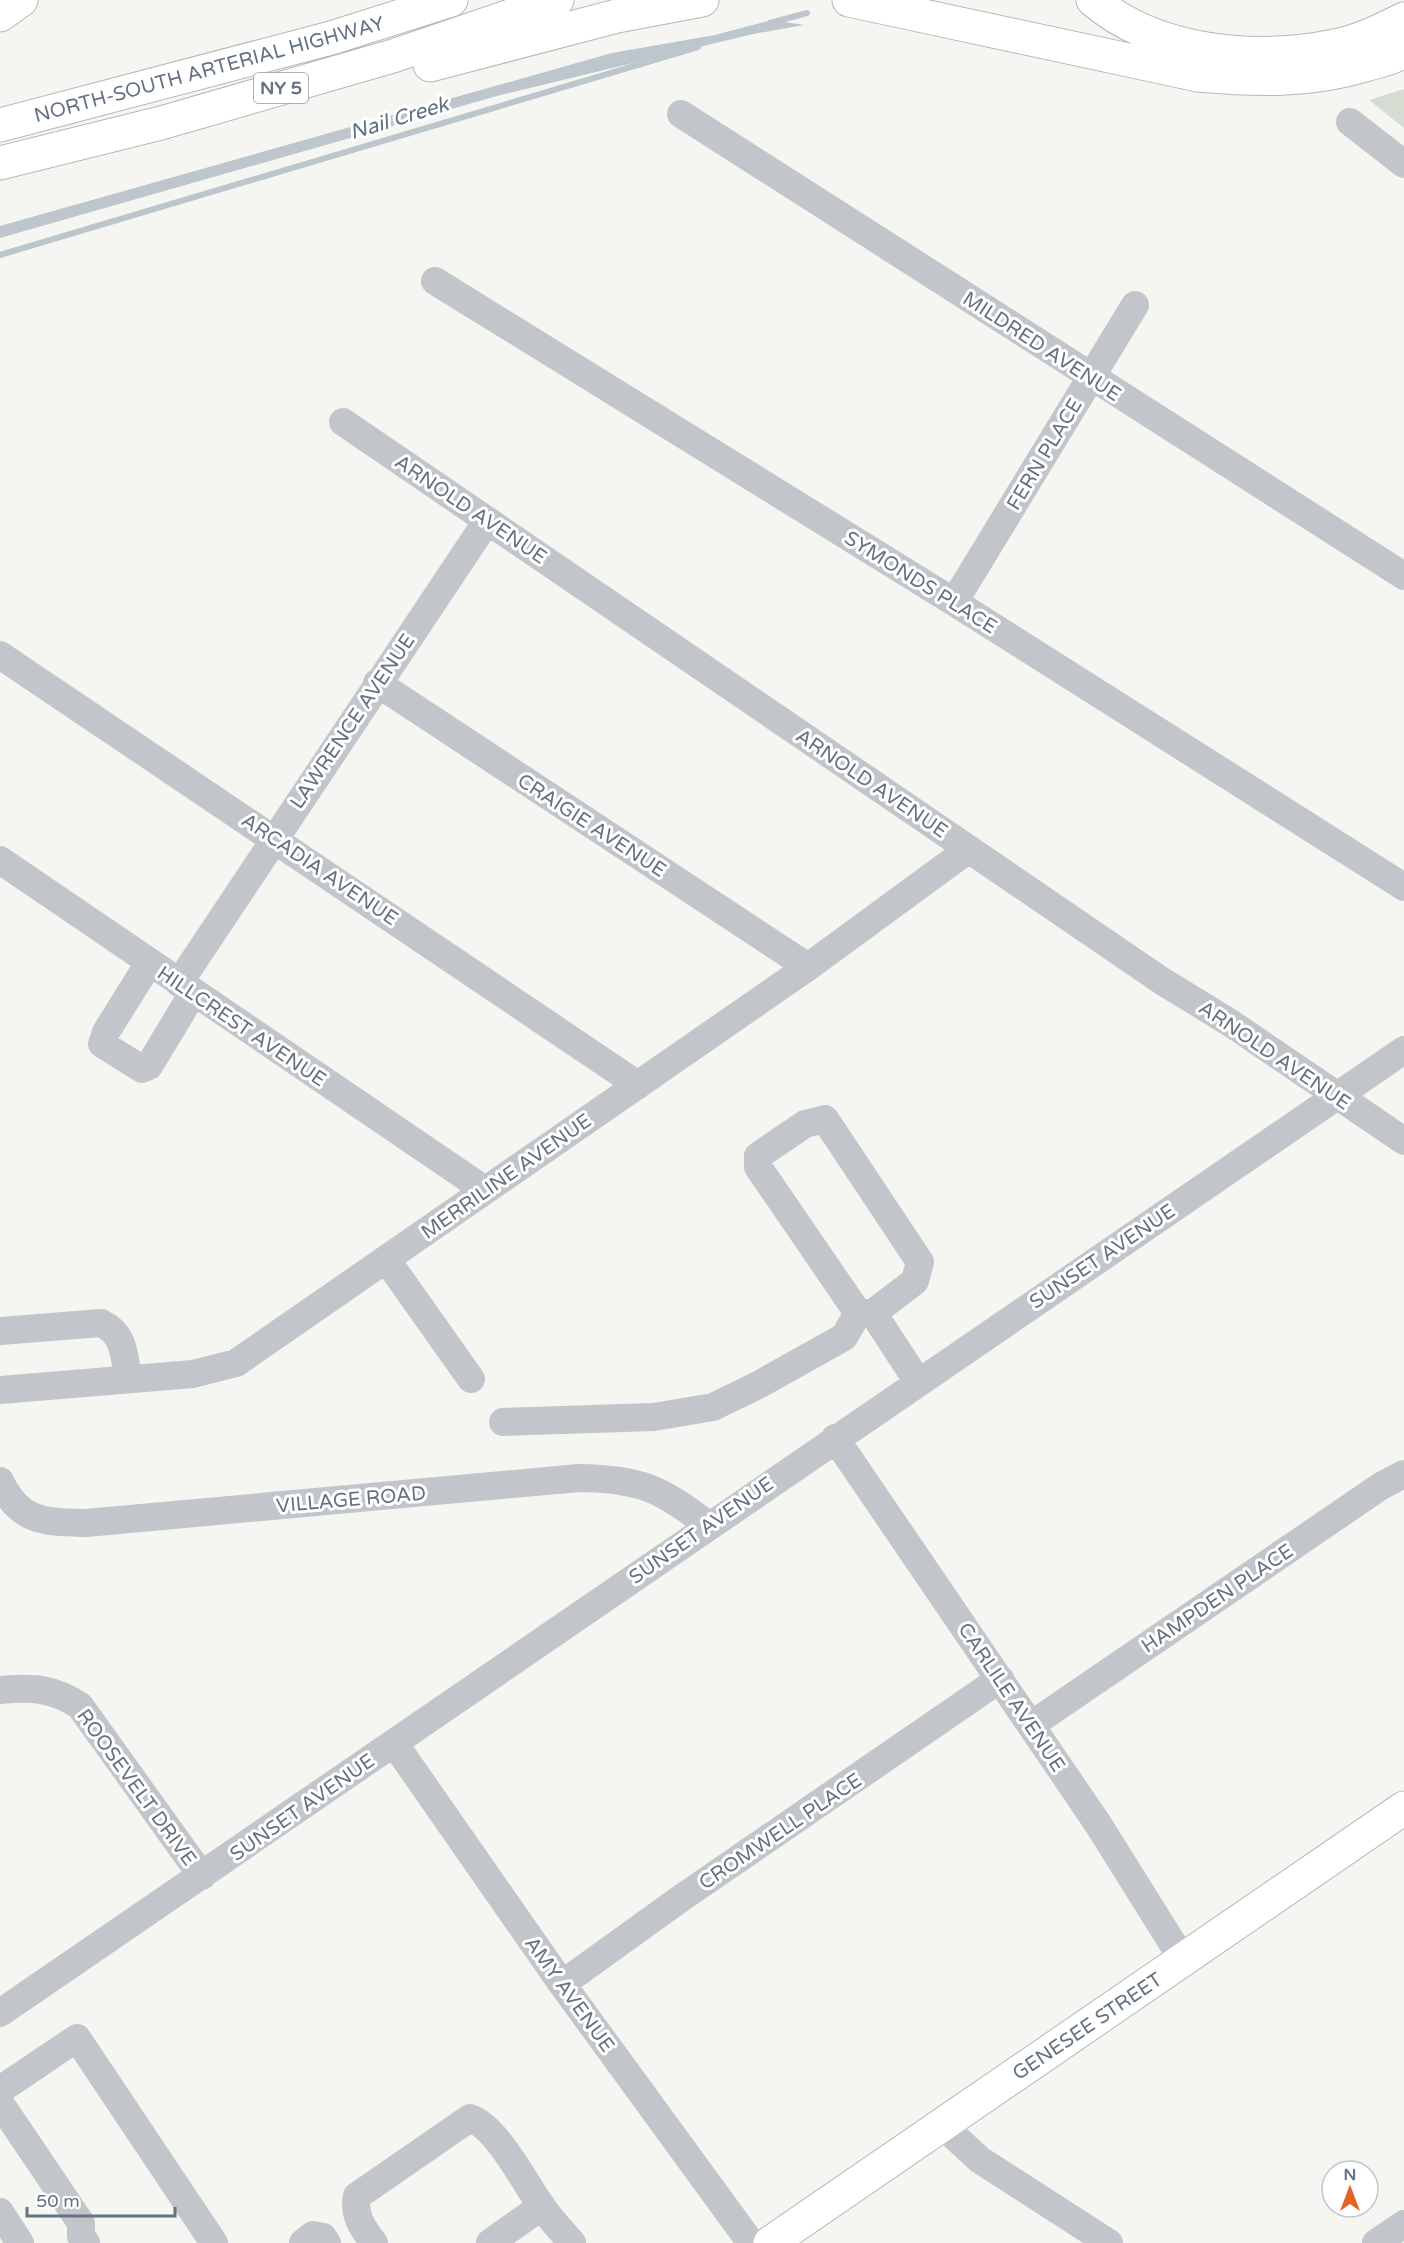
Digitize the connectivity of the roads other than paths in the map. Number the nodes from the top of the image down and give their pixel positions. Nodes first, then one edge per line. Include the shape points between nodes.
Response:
1 (21, 0) edge
2 (451, 0) edge
3 (557, 0) edge
4 (702, 0) edge
5 (849, 0) edge
6 (1094, 0) edge
7 (0, 15) edge
8 (1404, 19) edge
9 (1404, 51) edge
10 (268, 92) junction
11 (681, 114) dead end
12 (1350, 122) dead end
13 (0, 125) edge
14 (0, 163) edge
15 (1404, 164) edge
16 (435, 281) dead end
17 (1135, 305) dead end
18 (1091, 378) junction
19 (342, 422) dead end
20 (487, 520) junction
21 (1404, 576) edge
22 (954, 602) junction
23 (0, 656) edge
24 (377, 684) junction
25 (274, 838) junction
26 (969, 849) junction
27 (0, 860) edge
28 (1404, 887) edge
29 (149, 963) junction
30 (808, 967) junction
31 (186, 988) junction
32 (1404, 1050) edge
33 (638, 1085) junction
34 (1336, 1096) junction
35 (1404, 1141) edge
36 (485, 1190) junction
37 (386, 1260) junction
38 (866, 1313) junction
39 (0, 1331) edge
40 (128, 1379) junction
41 (471, 1379) dead end
42 (918, 1382) junction
43 (0, 1390) edge
44 (503, 1422) dead end
45 (835, 1438) junction
46 (1404, 1474) edge
47 (0, 1480) edge
48 (708, 1525) junction
49 (1000, 1679) junction
50 (0, 1690) edge
51 (1031, 1725) junction
52 (394, 1743) junction
53 (1404, 1808) edge
54 (202, 1876) junction
55 (1184, 1960) junction
56 (562, 1984) junction
57 (4, 2001) edge
58 (0, 2090) edge
59 (0, 2103) edge
60 (942, 2126) junction
61 (542, 2206) junction
62 (0, 2212) edge
63 (1404, 2224) edge
64 (20, 2243) edge
65 (86, 2243) edge
66 (214, 2243) edge
67 (303, 2243) edge
68 (327, 2243) edge
69 (374, 2243) edge
70 (490, 2243) edge
71 (572, 2243) edge
72 (750, 2243) edge
73 (770, 2243) edge
74 (1109, 2243) edge
75 (1376, 2243) edge

1 - 7 main road
2 - 13 main road, NORTH-SOUTH ARTERIAL HIGHWAY / NY 5 via 331,38
3 - 10 main road, NORTH-SOUTH ARTERIAL HIGHWAY / NY 5 via 393,56
4 - 10 main road via 617,16 421,67
5 - 9 main road via 1198,75 1294,80 1333,75
6 - 8 main road via 1138,29 1192,46 1230,52 1266,53 1336,46
10 - 14 main road, NORTH-SOUTH ARTERIAL HIGHWAY / NY 5
11 - 18 street, MILDRED AVENUE
12 - 15 street
16 - 22 street, SYMONDS PLACE
17 - 18 street, FERN PLACE
18 - 21 street, MILDRED AVENUE
18 - 22 street, FERN PLACE
19 - 20 street, ARNOLD AVENUE
20 - 24 street, LAWRENCE AVENUE
20 - 26 street, ARNOLD AVENUE
22 - 28 street, SYMONDS PLACE
23 - 25 street, ARCADIA AVENUE
24 - 25 street, LAWRENCE AVENUE
24 - 30 street, CRAIGIE AVENUE
25 - 31 street, LAWRENCE AVENUE
25 - 33 street, ARCADIA AVENUE
26 - 30 street, MERRILINE AVENUE
26 - 34 street, ARNOLD AVENUE
27 - 29 street, HILLCREST AVENUE
29 - 31 street, HILLCREST AVENUE
29 - 31 street, LAWRENCE AVENUE via 102,1044 142,1069 149,1066
30 - 33 street, MERRILINE AVENUE
31 - 36 street, HILLCREST AVENUE
32 - 34 street, SUNSET AVENUE
33 - 36 street, MERRILINE AVENUE
34 - 35 street, ARNOLD AVENUE
34 - 42 street, SUNSET AVENUE
36 - 37 street, MERRILINE AVENUE
37 - 40 street, MERRILINE AVENUE via 236,1363 193,1374
37 - 41 street
38 - 38 street via 915,1281 920,1262 825,1119 805,1124 758,1156 758,1167
38 - 42 street
38 - 44 street via 844,1337 713,1407 654,1417
39 - 40 street via 101,1323 114,1329 121,1341
40 - 43 street, MERRILINE AVENUE
42 - 45 street, SUNSET AVENUE
45 - 48 street, SUNSET AVENUE
45 - 49 street, CARLILE AVENUE
46 - 51 street, HAMPDEN PLACE
47 - 48 street, VILLAGE ROAD via 17,1507 28,1515 45,1522 86,1523 579,1478 620,1479 662,1493
48 - 52 street, SUNSET AVENUE
49 - 51 street, CARLILE AVENUE
49 - 56 street, CROMWELL PLACE
50 - 54 street, ROOSEVELT DRIVE via 42,1689 61,1693 80,1706
51 - 55 street, CARLILE AVENUE
52 - 54 street, SUNSET AVENUE
52 - 56 street, AMY AVENUE
53 - 55 main road, GENESEE STREET
54 - 57 street, SUNSET AVENUE
55 - 60 main road, GENESEE STREET
56 - 72 street, AMY AVENUE
58 - 66 street via 76,2038
59 - 65 street via 81,2223 81,2236
60 - 73 main road, GENESEE STREET
60 - 74 street via 980,2160
61 - 69 street via 495,2139 480,2121 470,2118 357,2196 360,2224
61 - 70 street
61 - 71 street
62 - 64 street
63 - 75 street
67 - 68 street via 313,2235 323,2237

